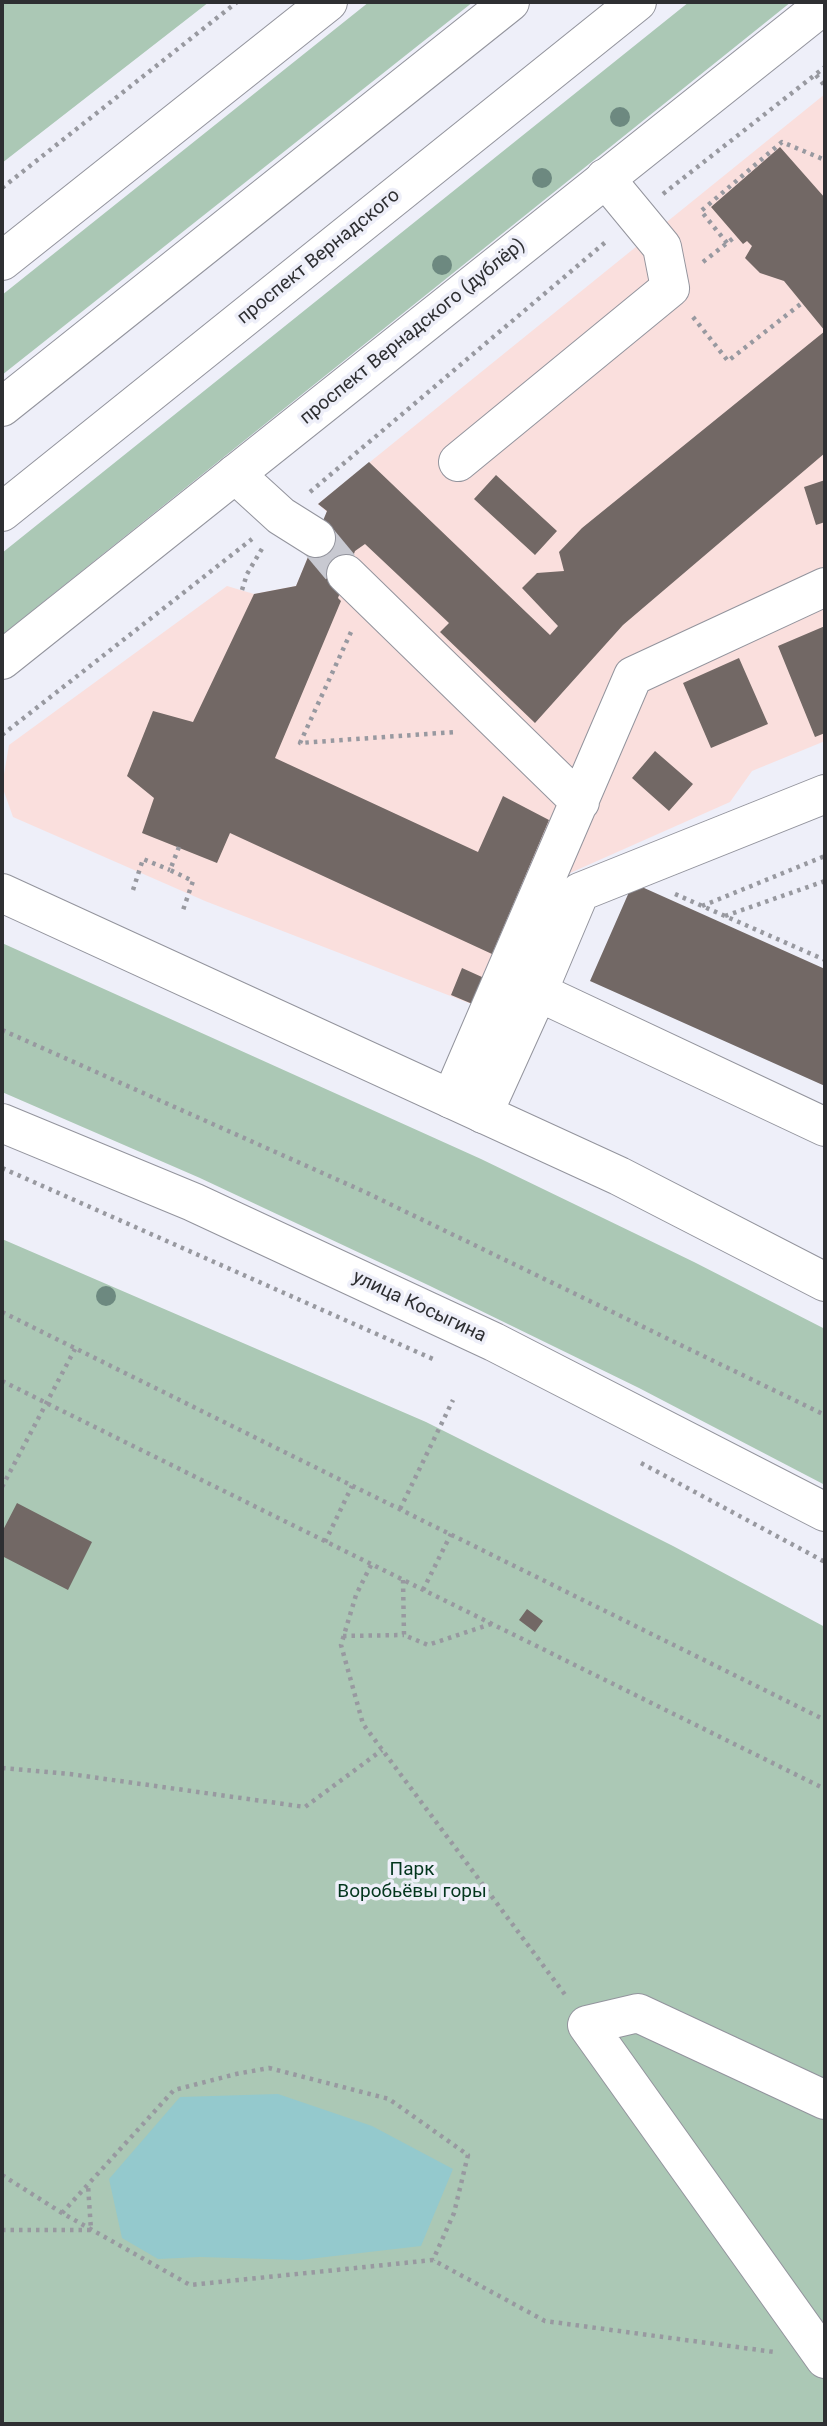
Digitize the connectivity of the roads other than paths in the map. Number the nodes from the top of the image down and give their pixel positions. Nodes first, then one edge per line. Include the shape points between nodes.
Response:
1 (328, 2) edge
2 (510, 2) edge
3 (637, 2) edge
4 (825, 5) edge
5 (605, 178) junction
6 (2, 261) edge
7 (2, 407) edge
8 (458, 462) dead end
9 (235, 474) junction
10 (2, 512) edge
11 (316, 538) tunnel mouth
12 (357, 584) tunnel mouth
13 (825, 587) edge
14 (2, 660) edge
15 (825, 794) edge
16 (580, 802) junction
17 (2, 893) edge
18 (538, 992) junction
19 (467, 1107) junction
20 (2, 1123) edge
21 (825, 1128) edge
22 (825, 1282) edge
23 (825, 1512) edge
24 (825, 2100) edge
25 (825, 2359) edge

1 - 6 main road
2 - 7 main road
3 - 10 main road, проспект Вернадского
4 - 5 main road, проспект Вернадского (дублёр)
5 - 8 main road via 662,247 670,288
5 - 9 main road, проспект Вернадского (дублёр)
9 - 11 main road via 281,516
9 - 14 main road, проспект Вернадского (дублёр)
12 - 16 main road
13 - 16 main road via 633,676
15 - 18 main road via 580,892
16 - 19 main road
17 - 19 main road
18 - 19 main road
18 - 21 main road
19 - 22 main road via 619,1176
20 - 23 main road, улица Косыгина via 193,1202 494,1342
24 - 25 main road via 638,2013 587,2025

